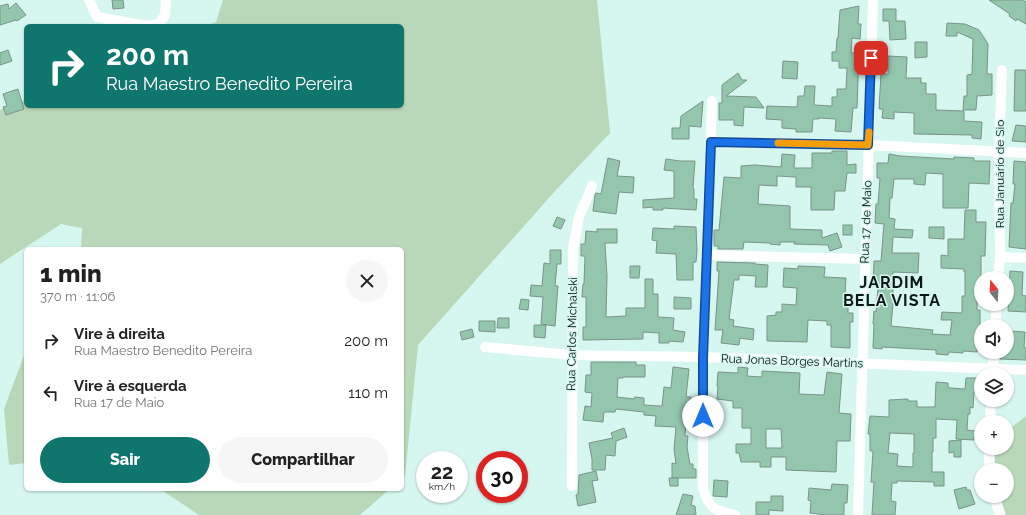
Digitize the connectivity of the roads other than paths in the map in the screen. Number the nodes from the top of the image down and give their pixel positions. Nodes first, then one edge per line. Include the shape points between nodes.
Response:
1 (89, 0) edge
2 (166, 0) edge
3 (873, 0) edge
4 (136, 24) edge
5 (159, 24) edge
6 (1002, 70) dead end
7 (712, 101) dead end
8 (711, 142) junction
9 (868, 145) junction
10 (999, 151) junction
11 (1026, 153) edge
12 (592, 186) dead end
13 (707, 255) junction
14 (1000, 257) junction
15 (1026, 258) edge
16 (865, 259) junction
17 (999, 271) edge
18 (486, 347) dead end
19 (571, 355) junction
20 (703, 358) junction
21 (862, 363) junction
22 (1026, 370) edge
23 (974, 371) edge
24 (1014, 371) edge
25 (572, 486) dead end
26 (996, 503) edge
27 (735, 515) edge
28 (858, 515) edge
29 (1000, 515) edge

1 - 4 street via 97,17
2 - 5 street via 165,15
3 - 9 street, Rua 17 de Maio
6 - 10 street, Rua Januário de Sio
7 - 8 street
8 - 9 street
8 - 13 street
9 - 10 street
9 - 16 street, Rua 17 de Maio
10 - 11 street
10 - 14 street, Rua Januário de Sio
12 - 19 street, Rua Carlos Michalski via 579,217 573,249
13 - 16 street
13 - 20 street
14 - 15 street
14 - 17 street, Rua Januário de Sio
16 - 21 street, Rua 17 de Maio
18 - 19 street, Rua Jonas Borges Martins
19 - 20 street, Rua Jonas Borges Martins
19 - 25 street, Rua Carlos Michalski
20 - 21 street, Rua Jonas Borges Martins
20 - 27 street via 704,488 712,508
21 - 23 street, Rua Jonas Borges Martins
21 - 28 street, Rua 17 de Maio
22 - 24 street, Rua Jonas Borges Martins
26 - 29 street

